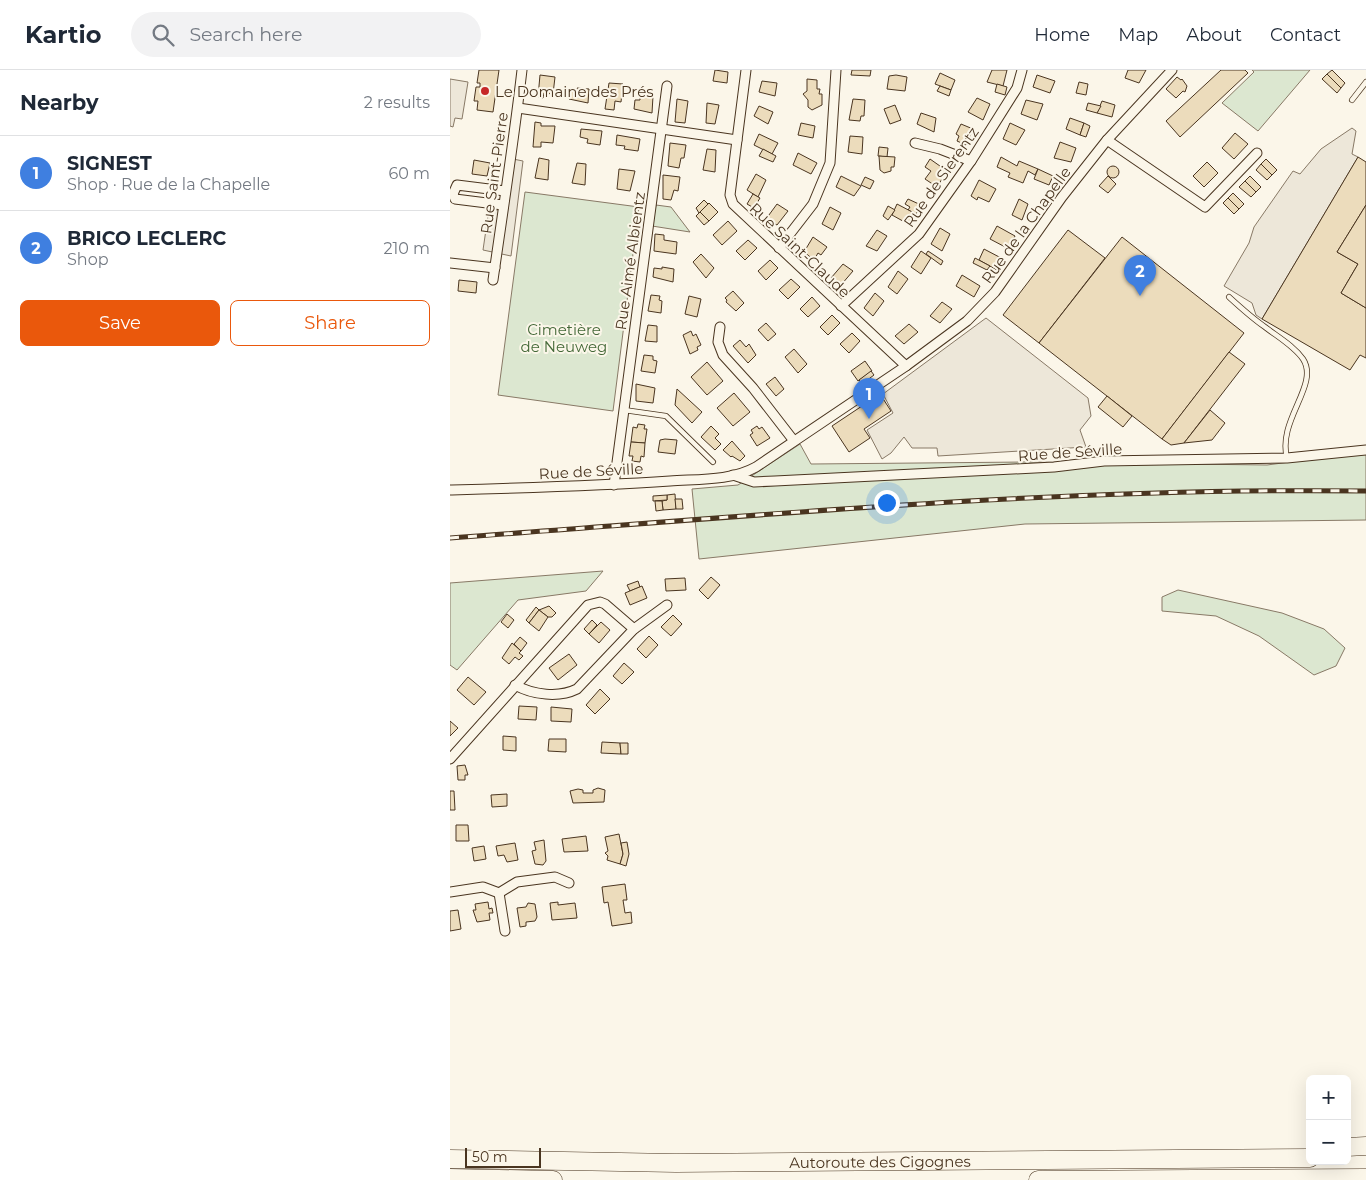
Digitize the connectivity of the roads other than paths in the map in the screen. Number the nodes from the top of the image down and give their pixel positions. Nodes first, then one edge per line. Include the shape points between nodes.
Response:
1 (522, 70) edge
2 (746, 70) edge
3 (836, 70) edge
4 (1022, 70) edge
5 (1172, 70) edge
6 (1366, 82) edge
7 (667, 86) dead end
8 (1352, 100) dead end
9 (518, 108) junction
10 (661, 130) junction
11 (737, 140) junction
12 (1106, 140) junction
13 (915, 143) dead end
14 (1257, 153) dead end
15 (972, 161) junction
16 (505, 191) junction
17 (503, 205) junction
18 (779, 248) junction
19 (450, 263) edge
20 (495, 268) junction
21 (493, 280) dead end
22 (1230, 297) dead end
23 (841, 306) junction
24 (720, 326) dead end
25 (906, 366) junction
26 (624, 410) junction
27 (794, 441) junction
28 (1366, 450) edge
29 (1287, 458) junction
30 (713, 462) dead end
31 (737, 475) junction
32 (614, 485) junction
33 (450, 490) edge
34 (667, 605) dead end
35 (634, 629) junction
36 (515, 685) junction
37 (450, 759) edge
38 (569, 883) dead end
39 (450, 892) edge
40 (499, 893) junction
41 (506, 931) dead end
42 (1366, 1146) edge
43 (1351, 1147) edge
44 (1306, 1150) edge
45 (1246, 1157) junction
46 (1306, 1158) edge
47 (1351, 1158) edge
48 (1366, 1158) edge
49 (450, 1159) edge
50 (450, 1178) edge
51 (1366, 1178) edge
52 (553, 1180) edge
53 (1038, 1180) edge

1 - 9 street, Rue Saint-Pierre
2 - 11 street, Rue Saint-Claude
3 - 18 street via 830,163 813,204
4 - 15 street, Rue de Sierentz via 1017,88
5 - 12 street, Rue de la Chapelle
6 - 8 lane
7 - 10 street, Rue Aimé Albientz
9 - 10 street
9 - 16 street, Rue Saint-Pierre
10 - 11 street
10 - 26 street, Rue Aimé Albientz
11 - 18 street, Rue Saint-Claude via 730,195 733,204
12 - 14 street via 1205,206
12 - 25 street, Rue de la Chapelle via 995,292 967,321
13 - 15 street
15 - 23 street, Rue de Sierentz via 919,234
16 - 17 street, Rue Saint-Pierre
16 - 17 street via 457,184 453,194 455,199
17 - 20 street, Rue Saint-Pierre
18 - 23 street, Rue Saint-Claude
19 - 20 street
20 - 21 street, Rue Saint-Pierre
22 - 29 lane via 1296,351 1307,367 1306,384 1286,431 1284,449
23 - 25 street, Rue Saint-Claude
24 - 27 street via 718,342 723,355
25 - 27 street, Rue de la Chapelle
26 - 30 lane via 666,416
26 - 32 street, Rue Aimé Albientz
27 - 31 street, Rue de la Chapelle via 756,467
28 - 29 street, Rue de Séville
29 - 31 street, Rue de Séville via 1104,461 1054,467 775,481
31 - 32 street, Rue de Séville
32 - 33 street, Rue de Séville
34 - 35 street
35 - 36 street via 587,680 566,695 528,691
35 - 36 street via 605,604 594,602
36 - 37 street
38 - 40 street via 554,877 517,882
39 - 40 street via 484,887
40 - 41 street
42 - 43 highway
44 - 45 highway
45 - 46 highway, Autoroute des Cigognes
45 - 49 highway, Autoroute des Cigognes via 676,1163
47 - 48 highway
50 - 52 highway
51 - 53 highway

